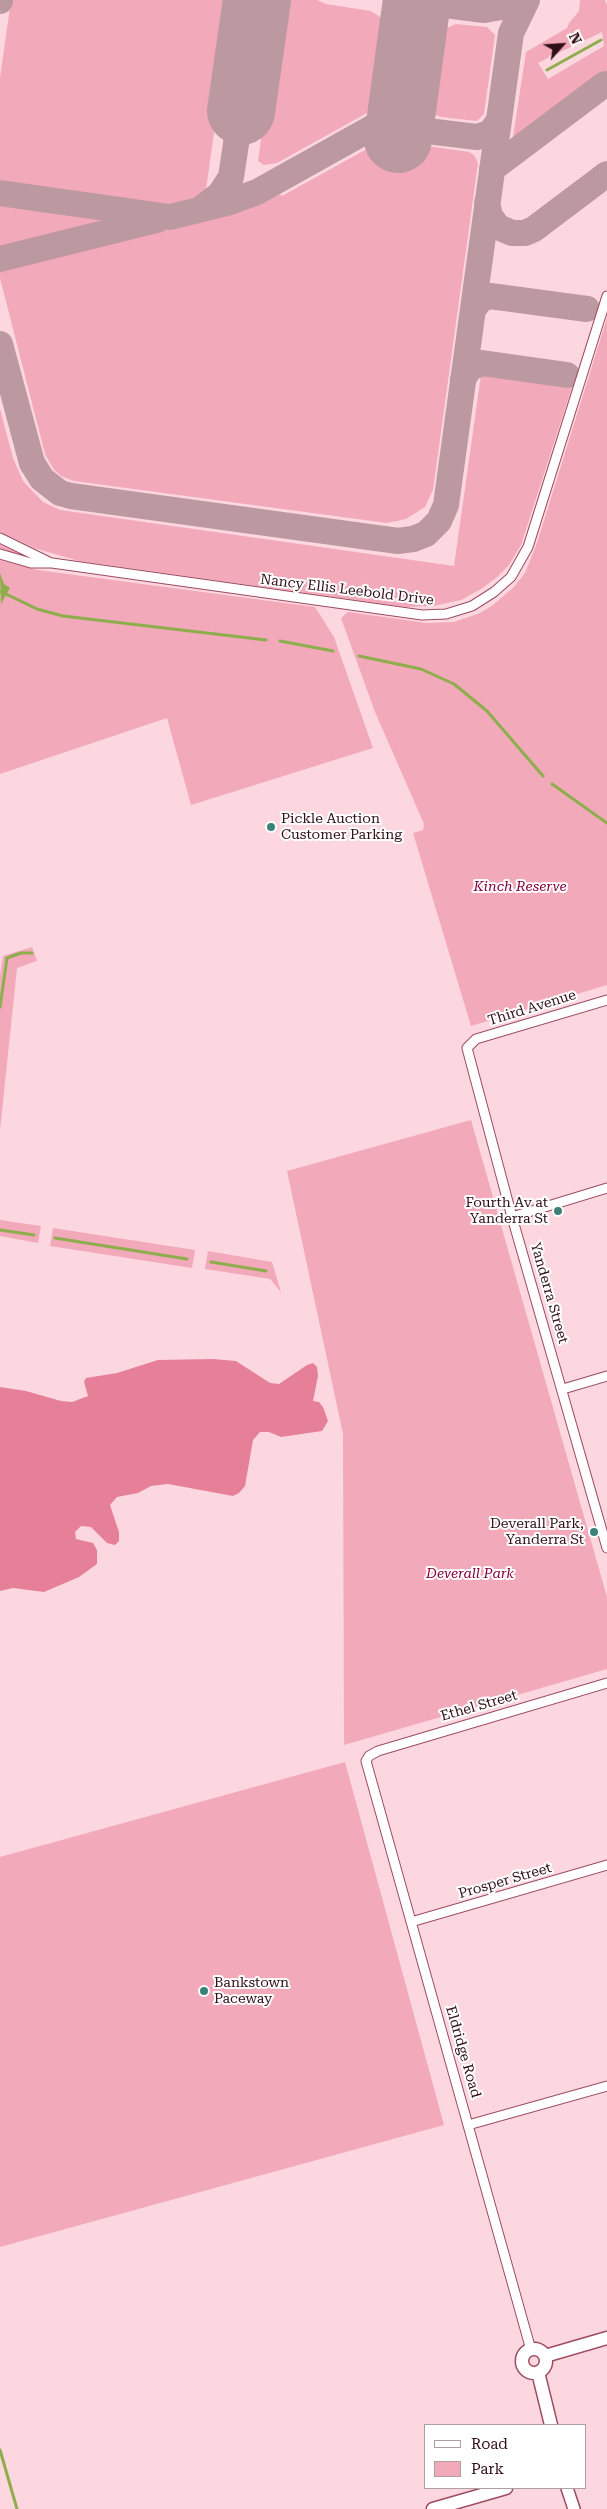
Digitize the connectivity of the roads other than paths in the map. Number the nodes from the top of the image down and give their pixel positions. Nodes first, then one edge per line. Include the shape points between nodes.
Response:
1 (607, 296) edge
2 (0, 538) edge
3 (0, 554) edge
4 (52, 563) junction
5 (607, 1000) edge
6 (467, 1046) joint
7 (607, 1188) edge
8 (512, 1217) junction
9 (607, 1376) edge
10 (563, 1390) junction
11 (607, 1548) edge
12 (607, 1682) edge
13 (366, 1764) joint
14 (607, 1866) edge
15 (411, 1922) junction
16 (607, 2086) edge
17 (468, 2124) junction
18 (607, 2338) edge
19 (531, 2350) junction
20 (545, 2356) junction
21 (538, 2372) junction
22 (550, 2424) edge
23 (503, 2489) edge
24 (568, 2489) edge
25 (433, 2509) edge
26 (574, 2509) edge

1 - 4 street, Nancy Ellis Leebold Drive via 526,552 511,577 472,606 446,614 422,614
2 - 4 street, Nancy Ellis Leebold Drive
3 - 4 street, Nancy Ellis Leebold Drive via 31,563
5 - 6 street, Third Avenue via 476,1040
6 - 8 street, Yanderra Street
7 - 8 street
8 - 10 street, Yanderra Street
9 - 10 street
10 - 11 street, Yanderra Street
12 - 13 street, Ethel Street via 378,1751 368,1756
13 - 15 street, Eldridge Road
14 - 15 street, Prosper Street
15 - 17 street, Eldridge Road
16 - 17 street
17 - 19 street, Eldridge Road
18 - 20 main road
19 - 20 main road via 540,2351
19 - 21 main road via 524,2356 523,2364 527,2370
20 - 21 main road via 546,2364
21 - 22 main road
23 - 25 main road
24 - 26 street

